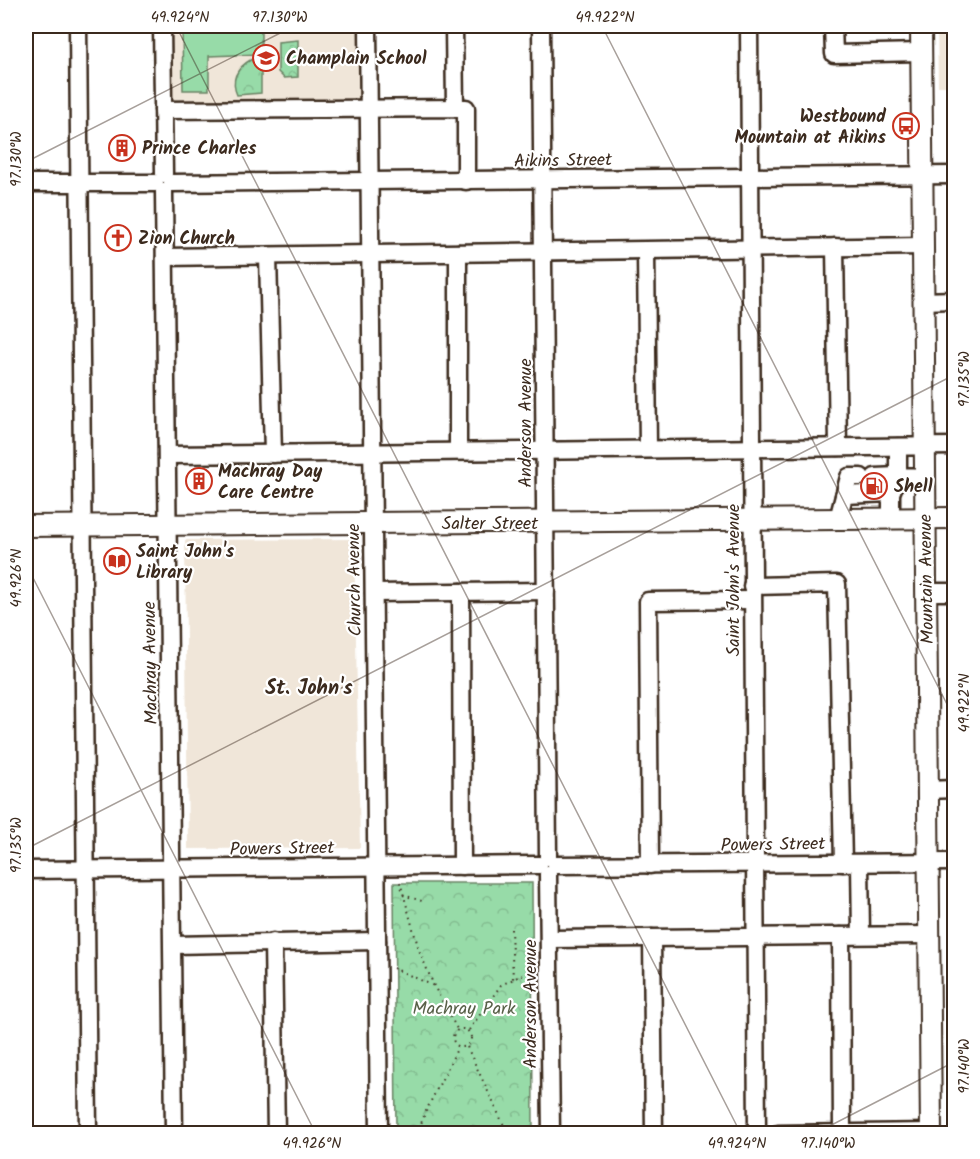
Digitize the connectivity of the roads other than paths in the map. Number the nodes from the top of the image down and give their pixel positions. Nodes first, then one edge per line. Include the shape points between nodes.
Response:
1 (78, 26) edge
2 (162, 26) edge
3 (368, 26) edge
4 (454, 26) edge
5 (541, 26) edge
6 (749, 26) edge
7 (833, 26) edge
8 (921, 26) edge
9 (921, 52) junction
10 (369, 108) junction
11 (455, 108) junction
12 (163, 110) junction
13 (922, 175) junction
14 (954, 175) edge
15 (749, 176) junction
16 (542, 180) junction
17 (370, 181) junction
18 (466, 181) junction
19 (26, 183) edge
20 (79, 183) junction
21 (164, 183) junction
22 (835, 246) junction
23 (923, 246) junction
24 (750, 248) junction
25 (646, 251) junction
26 (543, 252) junction
27 (458, 253) junction
28 (371, 254) junction
29 (268, 256) junction
30 (165, 257) junction
31 (954, 300) edge
32 (923, 301) junction
33 (925, 446) junction
34 (954, 446) edge
35 (838, 447) junction
36 (897, 447) junction
37 (751, 448) junction
38 (648, 449) junction
39 (545, 450) junction
40 (458, 451) junction
41 (373, 452) junction
42 (273, 454) junction
43 (167, 455) junction
44 (898, 476) junction
45 (925, 477) junction
46 (891, 493) junction
47 (843, 495) junction
48 (891, 518) junction
49 (925, 518) junction
50 (954, 518) edge
51 (838, 519) junction
52 (752, 520) junction
53 (545, 523) junction
54 (168, 524) junction
55 (373, 524) junction
56 (82, 525) junction
57 (26, 526) edge
58 (546, 591) junction
59 (954, 591) edge
60 (461, 592) junction
61 (926, 592) junction
62 (374, 593) junction
63 (752, 593) junction
64 (928, 789) junction
65 (954, 789) edge
66 (928, 862) junction
67 (954, 862) edge
68 (852, 863) junction
69 (754, 864) junction
70 (548, 865) junction
71 (650, 865) junction
72 (462, 866) junction
73 (377, 867) junction
74 (171, 868) junction
75 (86, 869) junction
76 (26, 870) edge
77 (861, 935) junction
78 (929, 935) junction
79 (841, 936) junction
80 (755, 937) junction
81 (652, 938) junction
82 (550, 939) junction
83 (377, 941) junction
84 (273, 942) junction
85 (173, 945) junction
86 (842, 1133) edge
87 (931, 1133) edge
88 (88, 1134) edge
89 (174, 1134) edge
90 (276, 1134) edge
91 (379, 1134) edge
92 (551, 1134) edge
93 (654, 1134) edge
94 (757, 1134) edge
95 (778, 1134) edge

1 - 20 street
2 - 12 street, Machray Avenue
3 - 10 street, Church Avenue
4 - 11 street
5 - 16 street, Anderson Avenue
6 - 15 street, Saint John's Avenue
7 - 9 street via 834,54
8 - 9 main road, Mountain Avenue
9 - 13 main road, Mountain Avenue
10 - 11 street
10 - 12 street
10 - 17 street, Church Avenue
11 - 18 street via 466,108
12 - 21 street, Machray Avenue
13 - 14 street, Aikins Street
13 - 15 street, Aikins Street
13 - 23 main road, Mountain Avenue
15 - 16 street, Aikins Street
15 - 24 street, Saint John's Avenue
16 - 18 street, Aikins Street
16 - 26 street, Anderson Avenue
17 - 18 street, Aikins Street
17 - 21 street, Aikins Street
17 - 28 street, Church Avenue
19 - 20 street, Aikins Street
20 - 21 street, Aikins Street
20 - 56 street
21 - 30 street, Machray Avenue
22 - 23 street
22 - 24 street
22 - 35 street
23 - 32 main road, Mountain Avenue
24 - 25 street
24 - 37 street, Saint John's Avenue
25 - 26 street
25 - 38 street
26 - 27 street
26 - 39 street, Anderson Avenue
27 - 28 street
27 - 40 street
28 - 29 street
28 - 41 street, Church Avenue
29 - 30 street
29 - 42 street
30 - 43 street, Machray Avenue
31 - 32 street
32 - 33 main road, Mountain Avenue
33 - 34 street
33 - 36 street
33 - 45 main road, Mountain Avenue
35 - 36 street
35 - 37 street
36 - 44 street
37 - 38 street
37 - 52 street, Saint John's Avenue
38 - 39 street
39 - 40 street
39 - 53 street, Anderson Avenue
40 - 41 street
41 - 42 street
41 - 55 street, Church Avenue
42 - 43 street
43 - 54 street, Machray Avenue
44 - 45 street
44 - 46 street
44 - 47 street via 849,477
45 - 49 main road, Mountain Avenue
46 - 47 street
46 - 48 street
47 - 51 street
48 - 49 main road, Salter Street
48 - 51 main road, Salter Street
49 - 50 main road, Salter Street
49 - 61 main road, Mountain Avenue
51 - 52 main road, Salter Street
52 - 53 main road, Salter Street
52 - 63 street, Saint John's Avenue
53 - 55 main road, Salter Street
53 - 58 street, Anderson Avenue
54 - 55 main road, Salter Street
54 - 56 main road, Salter Street
54 - 74 street, Machray Avenue
55 - 62 street, Church Avenue
56 - 57 main road, Salter Street
56 - 75 street
58 - 60 street
58 - 70 street, Anderson Avenue
59 - 61 street
60 - 62 street
60 - 72 street
61 - 64 main road, Mountain Avenue
62 - 73 street, Church Avenue
63 - 68 street via 837,584
63 - 69 street, Saint John's Avenue
63 - 71 street via 648,601
64 - 65 street
64 - 66 main road, Mountain Avenue
66 - 67 street, Powers Street
66 - 68 street, Powers Street
66 - 78 main road, Mountain Avenue
68 - 69 street, Powers Street
68 - 77 street
69 - 71 street, Powers Street
69 - 80 street, Saint John's Avenue
70 - 71 street, Powers Street
70 - 72 street, Powers Street
70 - 82 street, Anderson Avenue
72 - 73 street, Powers Street
73 - 74 street, Powers Street
73 - 83 street, Church Avenue
74 - 75 street, Powers Street
74 - 85 street, Machray Avenue
75 - 76 street, Powers Street
75 - 88 street
77 - 78 street
77 - 79 street
78 - 87 main road, Mountain Avenue
79 - 80 street
79 - 86 street
80 - 81 street
80 - 94 street, Saint John's Avenue
81 - 82 street
81 - 93 street
82 - 92 street, Anderson Avenue
83 - 84 street
83 - 91 street, Church Avenue
84 - 85 street
84 - 90 street
85 - 89 street, Machray Avenue
86 - 87 street
86 - 95 street

